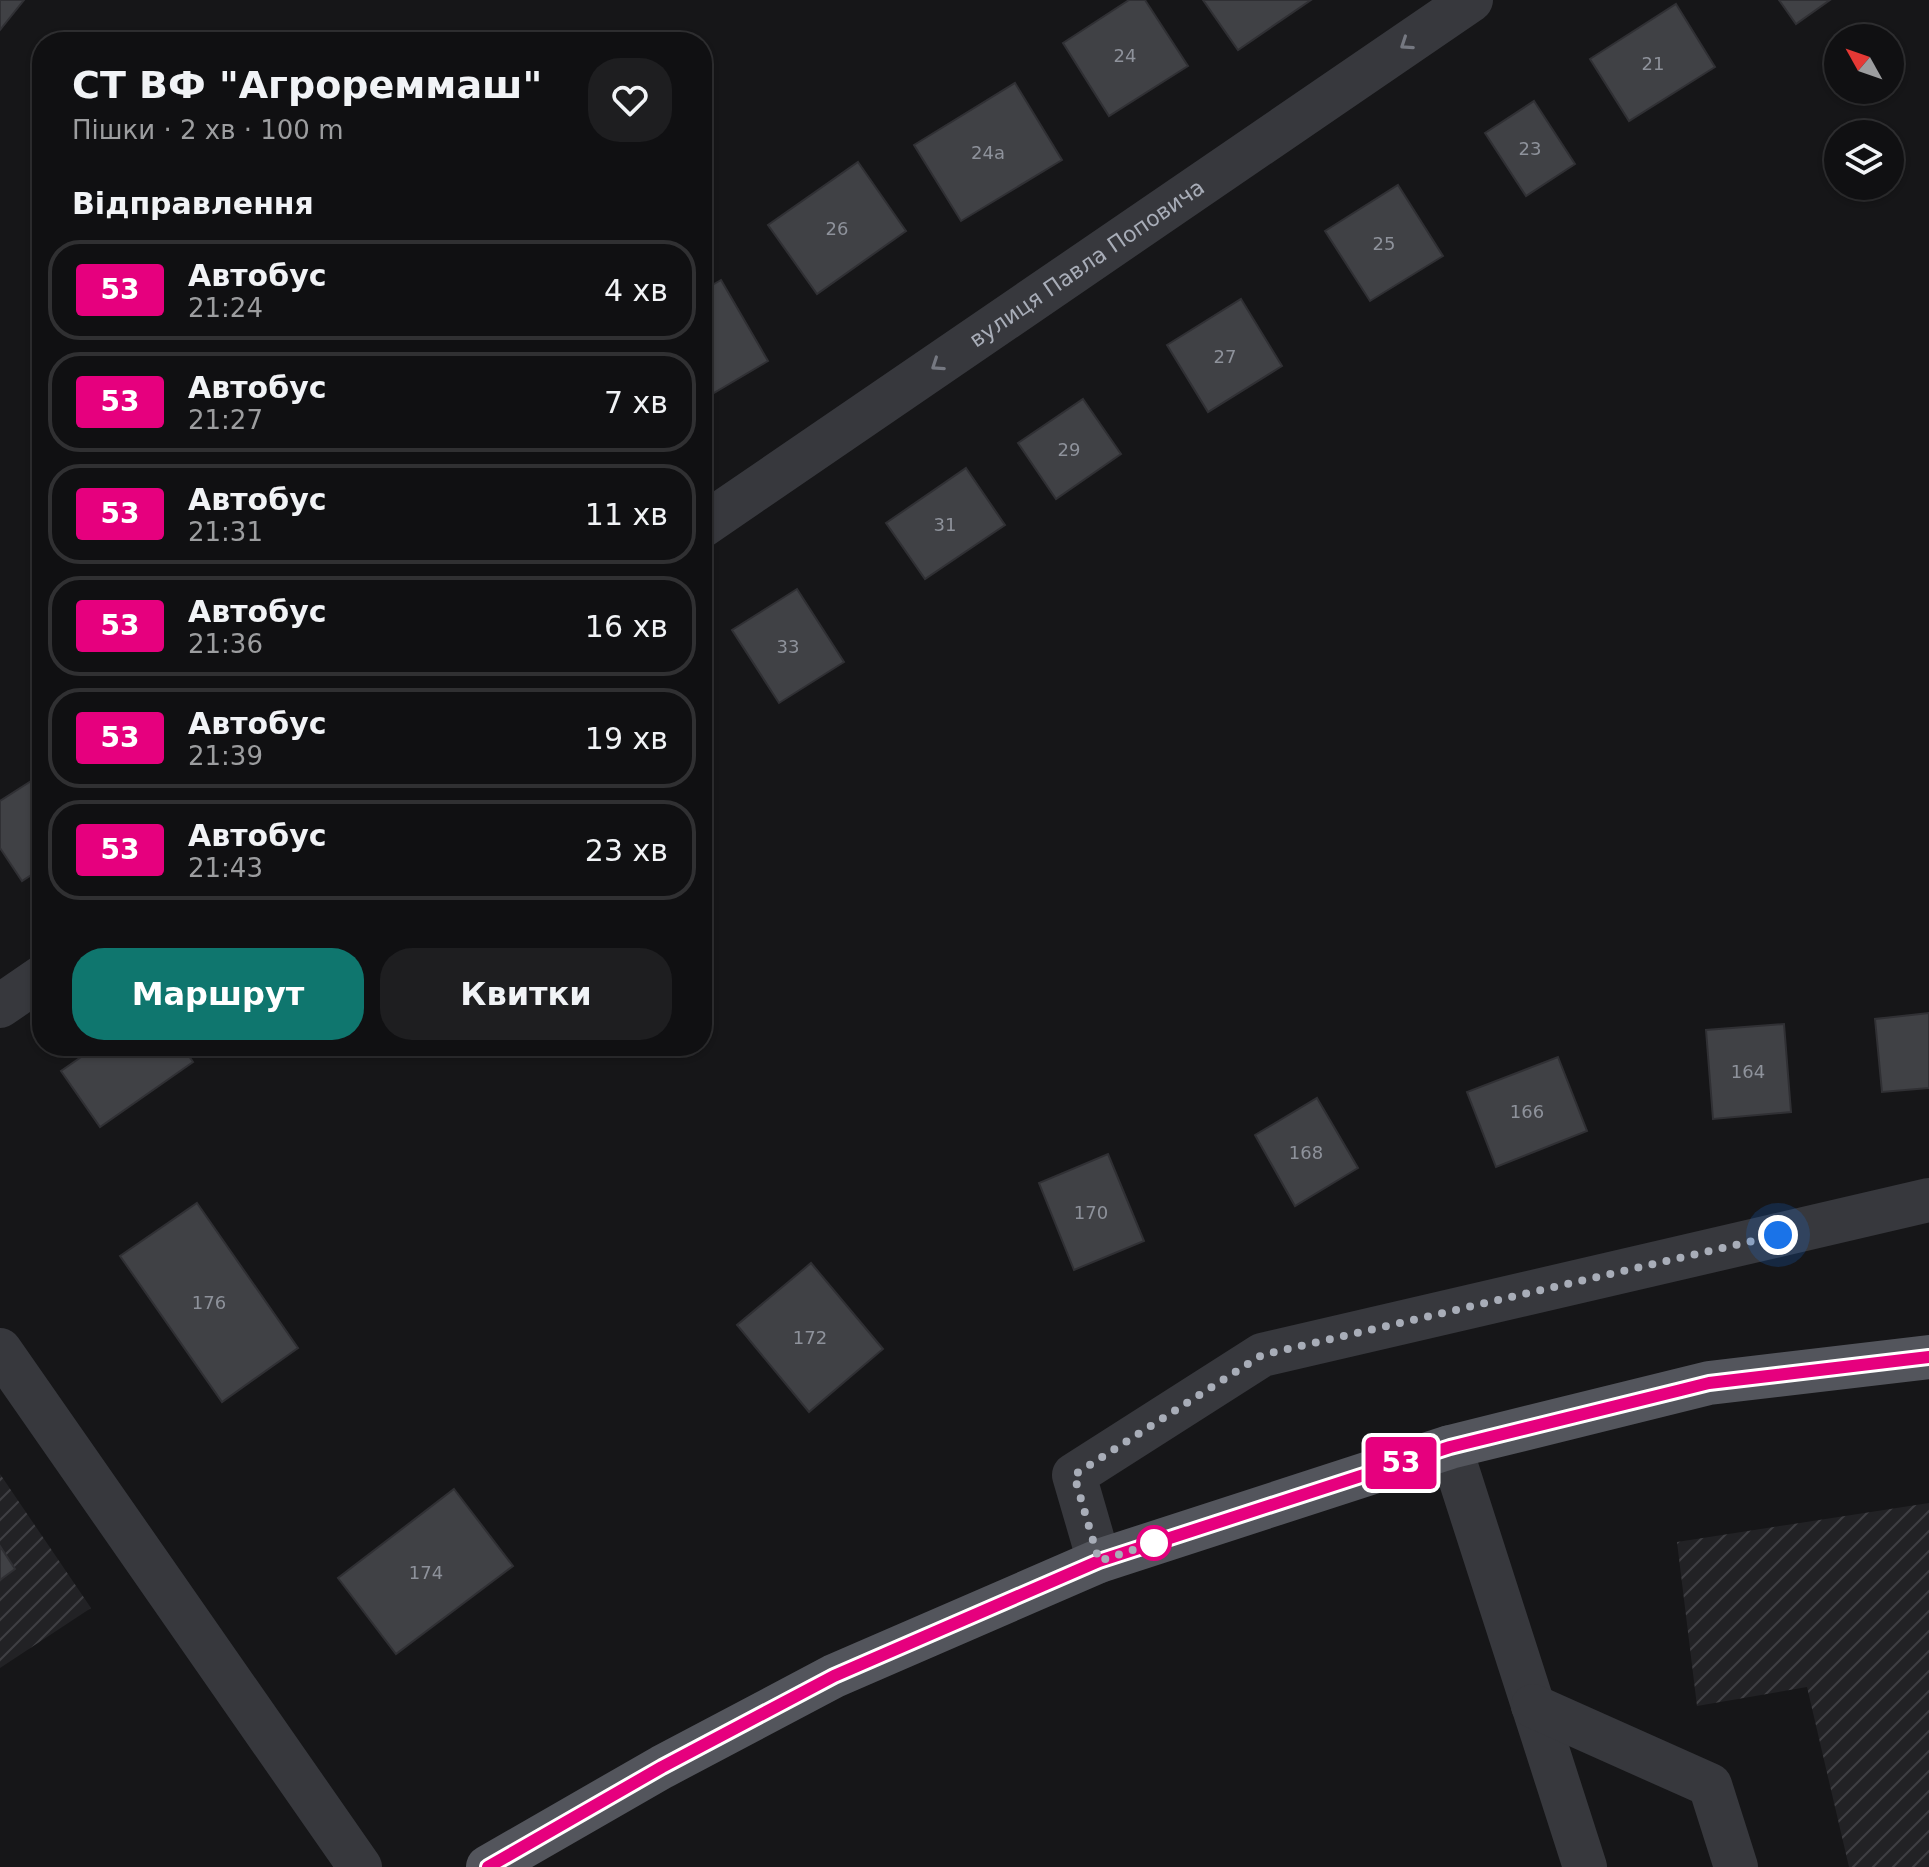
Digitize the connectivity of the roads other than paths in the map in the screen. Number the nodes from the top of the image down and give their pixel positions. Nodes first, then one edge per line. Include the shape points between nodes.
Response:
1 (1471, 0) edge
2 (712, 519) edge
3 (32, 984) edge
4 (0, 1006) edge
5 (1929, 1200) edge
6 (0, 1350) edge
7 (1929, 1357) edge
8 (1450, 1447) junction
9 (1099, 1561) junction
10 (1533, 1706) junction
11 (360, 1867) edge
12 (488, 1867) edge
13 (1585, 1867) edge
14 (1736, 1867) edge

1 -> 2 street, вулиця Павла Поповича
3 - 4 street
5 - 9 street via 1262,1355 1074,1475
6 - 11 street
7 - 8 main road via 1709,1383
8 - 9 main road
8 - 10 street
9 - 12 main road via 834,1676
10 - 13 street
10 - 14 street via 1710,1785

